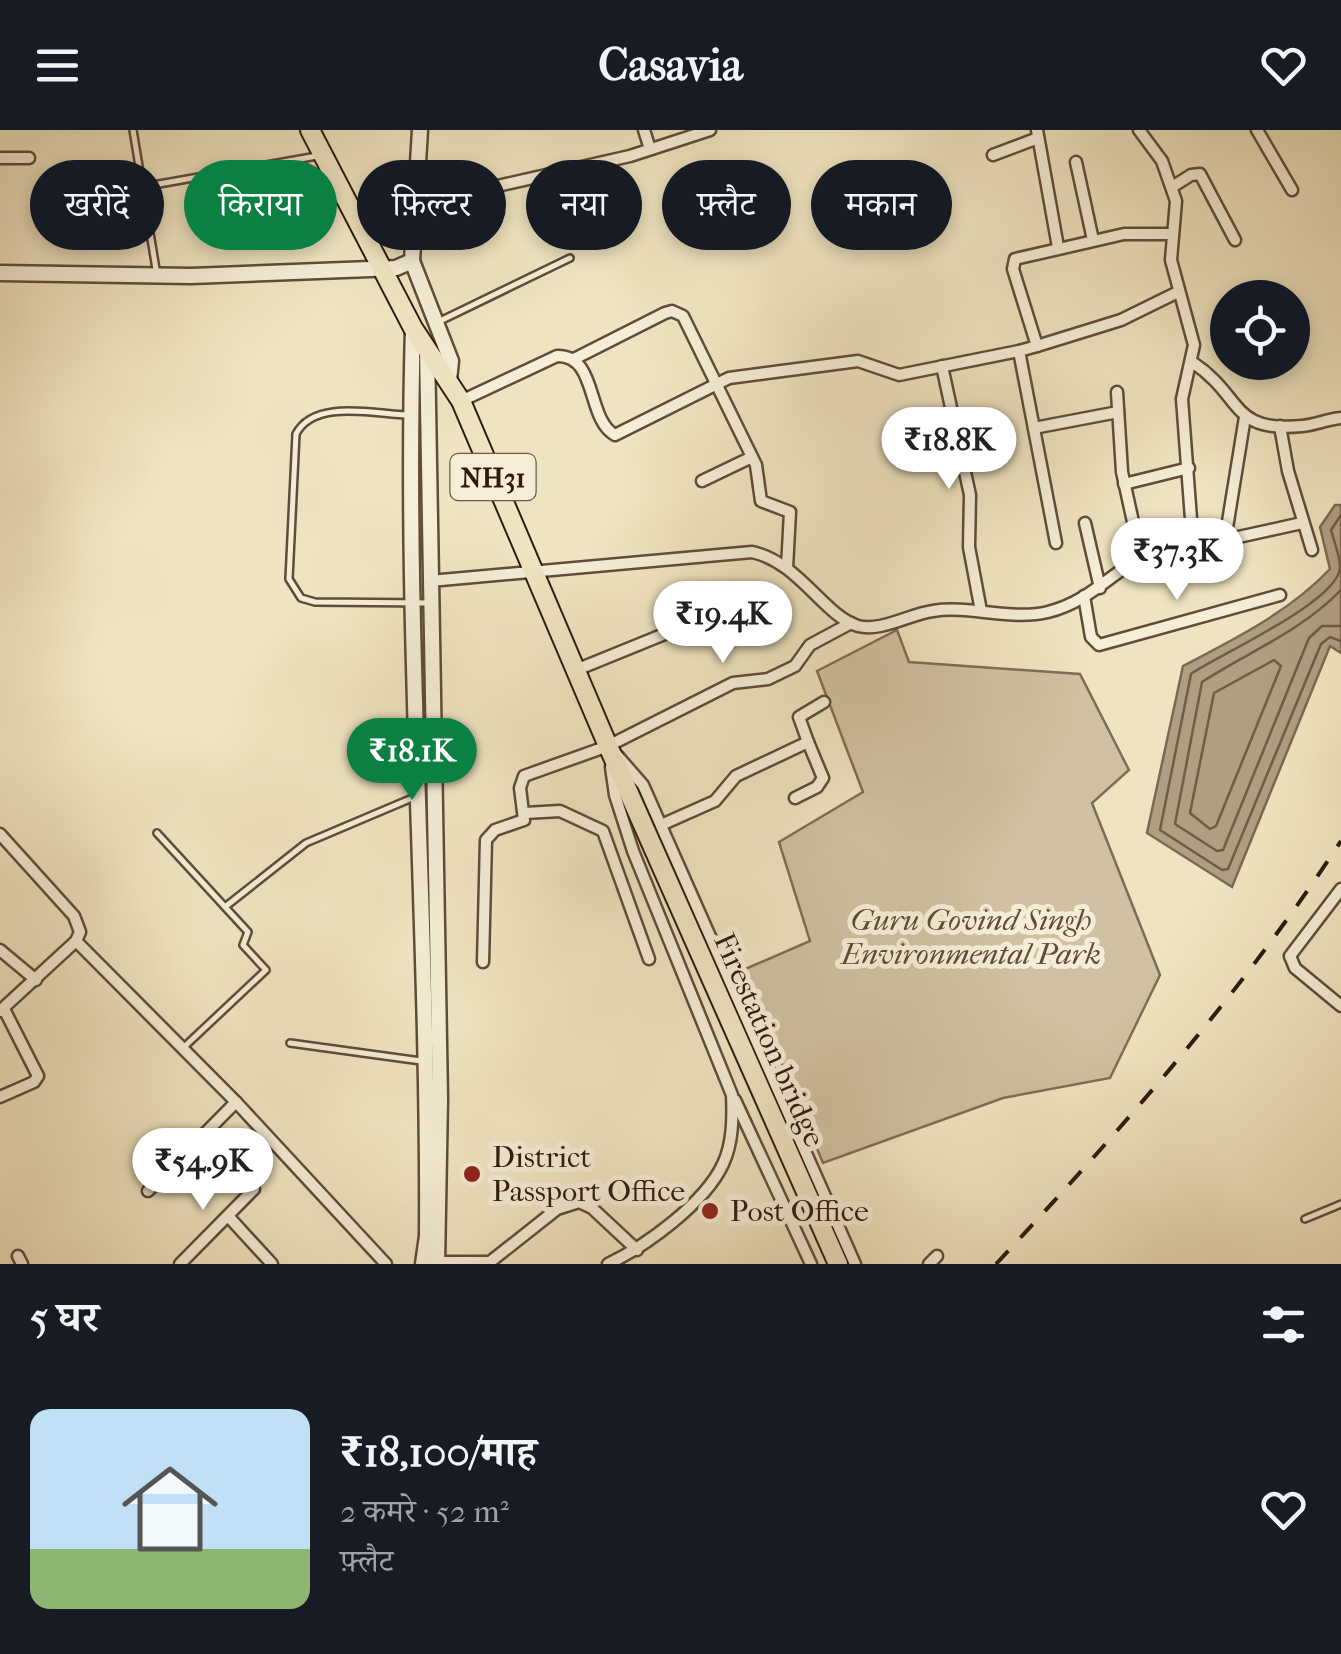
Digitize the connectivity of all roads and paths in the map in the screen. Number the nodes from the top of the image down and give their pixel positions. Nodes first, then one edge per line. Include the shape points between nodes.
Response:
1 (133, 130) edge
2 (310, 130) edge
3 (644, 130) edge
4 (710, 130) edge
5 (1139, 130) edge
6 (1258, 130) edge
7 (425, 131) edge
8 (1037, 134) edge
9 (650, 150) junction
10 (322, 155) junction
11 (993, 155) dead end
12 (0, 158) edge
13 (29, 158) dead end
14 (138, 160) edge
15 (422, 160) edge
16 (1076, 162) dead end
17 (164, 183) edge
18 (506, 184) edge
19 (1172, 187) junction
20 (1292, 190) dead end
21 (1173, 234) junction
22 (1093, 240) junction
23 (1235, 240) dead end
24 (1058, 247) junction
25 (153, 250) edge
26 (413, 250) edge
27 (570, 258) dead end
28 (412, 261) junction
29 (384, 270) junction
30 (0, 273) edge
31 (157, 275) junction
32 (1178, 292) junction
33 (436, 323) junction
34 (413, 328) junction
35 (427, 346) junction
36 (1037, 346) junction
37 (1020, 351) junction
38 (574, 359) junction
39 (1192, 362) junction
40 (942, 366) junction
41 (449, 380) junction
42 (716, 382) junction
43 (1117, 392) dead end
44 (462, 401) junction
45 (1118, 412) junction
46 (410, 415) junction
47 (1245, 417) junction
48 (1341, 418) edge
49 (1280, 426) junction
50 (1034, 428) junction
51 (752, 457) junction
52 (1189, 468) junction
53 (702, 481) dead end
54 (1124, 484) junction
55 (1085, 522) dead end
56 (1302, 523) junction
57 (1225, 540) junction
58 (1178, 542) junction
59 (1056, 543) dead end
60 (1312, 550) dead end
61 (1141, 558) junction
62 (787, 568) junction
63 (533, 572) junction
64 (430, 581) junction
65 (1100, 588) junction
66 (1280, 595) dead end
67 (1084, 596) junction
68 (422, 602) junction
69 (981, 611) junction
70 (851, 623) junction
71 (667, 632) dead end
72 (576, 670) junction
73 (824, 702) dead end
74 (808, 742) junction
75 (608, 746) junction
76 (434, 790) junction
77 (417, 796) junction
78 (794, 798) dead end
79 (526, 813) junction
80 (655, 831) junction
81 (157, 833) dead end
82 (0, 834) edge
83 (1341, 889) edge
84 (225, 906) junction
85 (76, 941) junction
86 (0, 950) edge
87 (649, 959) dead end
88 (483, 962) dead end
89 (36, 980) junction
90 (1341, 1006) edge
91 (2, 1010) edge
92 (290, 1043) dead end
93 (182, 1048) junction
94 (434, 1063) junction
95 (732, 1095) junction
96 (0, 1097) edge
97 (236, 1102) junction
98 (254, 1190) dead end
99 (148, 1191) dead end
100 (1341, 1204) edge
101 (228, 1216) junction
102 (1305, 1219) dead end
103 (636, 1250) junction
104 (432, 1263) edge
105 (180, 1264) edge
106 (272, 1264) edge
107 (386, 1264) edge
108 (608, 1264) edge
109 (810, 1264) edge
110 (838, 1264) edge
111 (855, 1264) edge

1 - 14 lane
2 - 10 highway, NH31
3 - 9 street
4 - 9 street
5 - 19 street
6 - 20 street
7 - 15 street
8 - 11 street
8 - 24 street
9 - 18 street
10 - 17 lane
10 - 29 highway, NH31
12 - 13 street
16 - 22 street
19 - 21 street
19 - 23 street via 1200,174
21 - 22 street
21 - 32 street
22 - 24 street
24 - 36 street via 1013,264
25 - 31 lane
26 - 28 street
27 - 33 lane
28 - 29 street
28 - 33 street
29 - 31 street
29 - 34 highway, NH31
30 - 31 street
32 - 36 street via 1121,320
32 - 39 street via 1194,344
33 - 41 street via 451,362
34 - 35 highway, NH31
34 - 46 street
35 - 41 highway, NH31
35 - 64 street
36 - 37 street
37 - 40 street
37 - 50 street
38 - 42 street via 672,311 682,316
38 - 42 street via 615,435
38 - 44 street via 557,356
39 - 47 street via 1220,383
39 - 52 street via 1182,399
40 - 42 street via 892,375 858,362
40 - 69 street via 970,495 968,548
41 - 44 highway, NH31
42 - 51 street
43 - 45 street
44 - 63 highway, NH31
45 - 50 street
45 - 54 street
46 - 68 street
46 - 68 lane via 324,412 301,425 289,579 300,598 314,602
47 - 49 street
47 - 57 street
48 - 49 street
49 - 56 street
50 - 59 street
51 - 53 street
51 - 62 street via 761,501 790,512
52 - 54 street
52 - 58 street via 1190,527
54 - 61 street
55 - 65 street
56 - 57 street
56 - 60 street
57 - 58 street
58 - 61 street
61 - 65 street
62 - 63 street via 765,555 737,551
62 - 70 street
63 - 64 street
63 - 72 highway, NH31
64 - 68 street
65 - 67 street
66 - 67 street via 1099,645 1091,637
67 - 69 street via 1045,613
68 - 76 street
68 - 77 street
69 - 70 street via 930,611 875,627
70 - 75 street via 806,648 795,666 768,679 733,683
71 - 72 street
72 - 75 highway, NH31
73 - 74 street via 799,717
74 - 78 street via 822,778
74 - 80 street via 736,776 715,802
75 - 79 street via 524,776
75 - 80 highway, NH31
75 - 95 street via 632,851
76 - 77 lane
76 - 94 street
77 - 84 lane via 306,842
77 - 94 street
79 - 87 street via 560,811 603,830
79 - 88 street via 486,840
80 - 110 highway, Firestation bridge / NH31
80 - 111 street
81 - 84 lane
82 - 85 street via 74,916
83 - 90 street via 1290,956 1295,968
84 - 93 lane via 248,932 243,944 266,970
85 - 89 street
85 - 93 street
86 - 89 street
89 - 91 street
91 - 96 street via 38,1076
92 - 94 lane
93 - 97 street
94 - 104 street via 441,1238
95 - 103 street via 725,1161
95 - 109 street
97 - 99 street
97 - 107 street
98 - 101 street
100 - 102 lane
101 - 105 street
101 - 106 street
103 - 104 street via 579,1202 557,1209 490,1262
103 - 108 street

